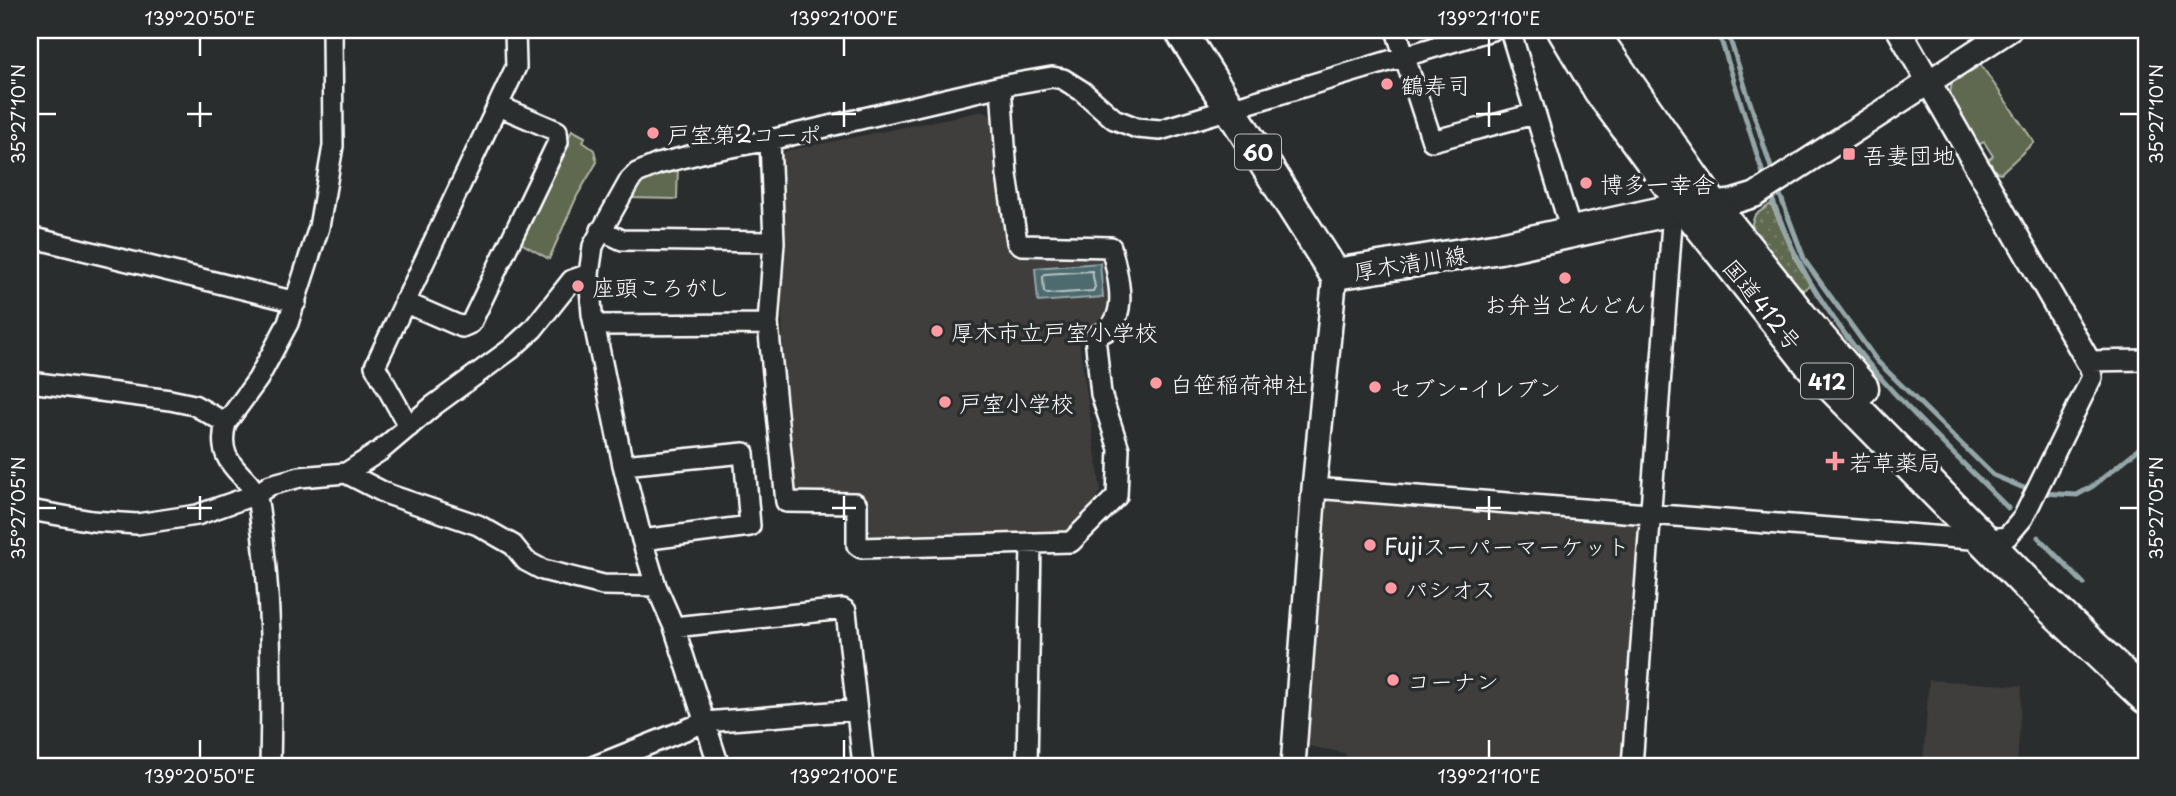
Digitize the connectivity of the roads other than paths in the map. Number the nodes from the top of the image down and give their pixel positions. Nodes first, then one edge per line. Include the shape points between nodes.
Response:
1 (332, 30) edge
2 (515, 30) edge
3 (1180, 30) edge
4 (1396, 30) edge
5 (1492, 30) edge
6 (1510, 30) edge
7 (1564, 30) edge
8 (1590, 30) edge
9 (1899, 30) edge
10 (2009, 30) edge
11 (1404, 55) junction
12 (1930, 82) junction
13 (1001, 86) junction
14 (499, 106) junction
15 (1231, 108) junction
16 (1534, 114) junction
17 (770, 140) junction
18 (1690, 207) junction
19 (601, 230) junction
20 (1571, 231) junction
21 (30, 237) edge
22 (774, 242) junction
23 (589, 274) junction
24 (1335, 274) junction
25 (296, 302) junction
26 (404, 302) junction
27 (768, 324) junction
28 (596, 325) junction
29 (2146, 360) edge
30 (2088, 361) junction
31 (30, 382) edge
32 (226, 423) junction
33 (409, 427) junction
34 (623, 465) junction
35 (346, 473) junction
36 (1314, 488) junction
37 (257, 494) junction
38 (30, 510) edge
39 (1652, 513) junction
40 (1996, 539) junction
41 (642, 540) junction
42 (1031, 543) junction
43 (656, 586) junction
44 (674, 627) junction
45 (2146, 674) edge
46 (2146, 697) edge
47 (856, 710) junction
48 (705, 722) junction
49 (270, 766) edge
50 (595, 766) edge
51 (719, 766) edge
52 (863, 766) edge
53 (1027, 766) edge
54 (1293, 766) edge
55 (1632, 766) edge

1 - 25 street via 333,146 319,227
2 - 14 street via 516,67
3 - 15 main road, 厚木清川線 / 60
4 - 11 street
5 - 11 street
6 - 16 street
7 - 18 highway, 国道412号 / 412 via 1600,90
8 - 18 highway, 国道412号 / 412
9 - 12 street
10 - 12 street
11 - 15 street
11 - 16 street via 1432,141
12 - 18 street via 1744,200
12 - 30 street
13 - 15 street via 1063,79 1114,119 1137,128 1160,130
13 - 17 street
13 - 42 street via 1017,242 1022,246 1111,247 1121,289 1113,324 1095,336 1101,394 1119,449 1117,496 1071,541
14 - 26 street
14 - 26 street via 557,131 558,142 471,323 462,327
15 - 24 main road, 厚木清川線 / 60
16 - 20 street
17 - 19 street via 705,152 637,173
17 - 22 street
18 - 20 main road, 厚木清川線
18 - 39 street
18 - 40 highway, 国道412号 / 412 via 1810,363
19 - 22 street via 622,240
19 - 23 street via 593,246
20 - 24 main road, 厚木清川線 via 1500,248
21 - 25 street
22 - 27 street
23 - 28 street
23 - 33 street via 572,280 511,349
24 - 36 street
25 - 32 street via 258,379
26 - 33 street via 375,366
27 - 28 street
27 - 42 street via 786,502 855,503 860,548
28 - 34 street
29 - 30 street
30 - 40 street via 2092,377 2020,524
31 - 32 street via 194,405
32 - 37 street via 223,434 228,460
33 - 35 street
34 - 41 street
34 - 41 street via 744,453 750,526
35 - 37 street via 300,477 270,485
35 - 43 street via 387,494 478,524 543,570 603,585
36 - 39 street
36 - 54 street
37 - 38 street via 197,515 137,524
37 - 49 street via 270,606
39 - 40 street
39 - 55 street
40 - 45 highway, 国道412号 / 412
40 - 46 highway, 国道412号 / 412 via 2036,593
41 - 43 street
42 - 53 street
43 - 44 street
44 - 47 street via 843,609
44 - 48 street
47 - 48 street
47 - 52 street
48 - 50 street
48 - 51 street

